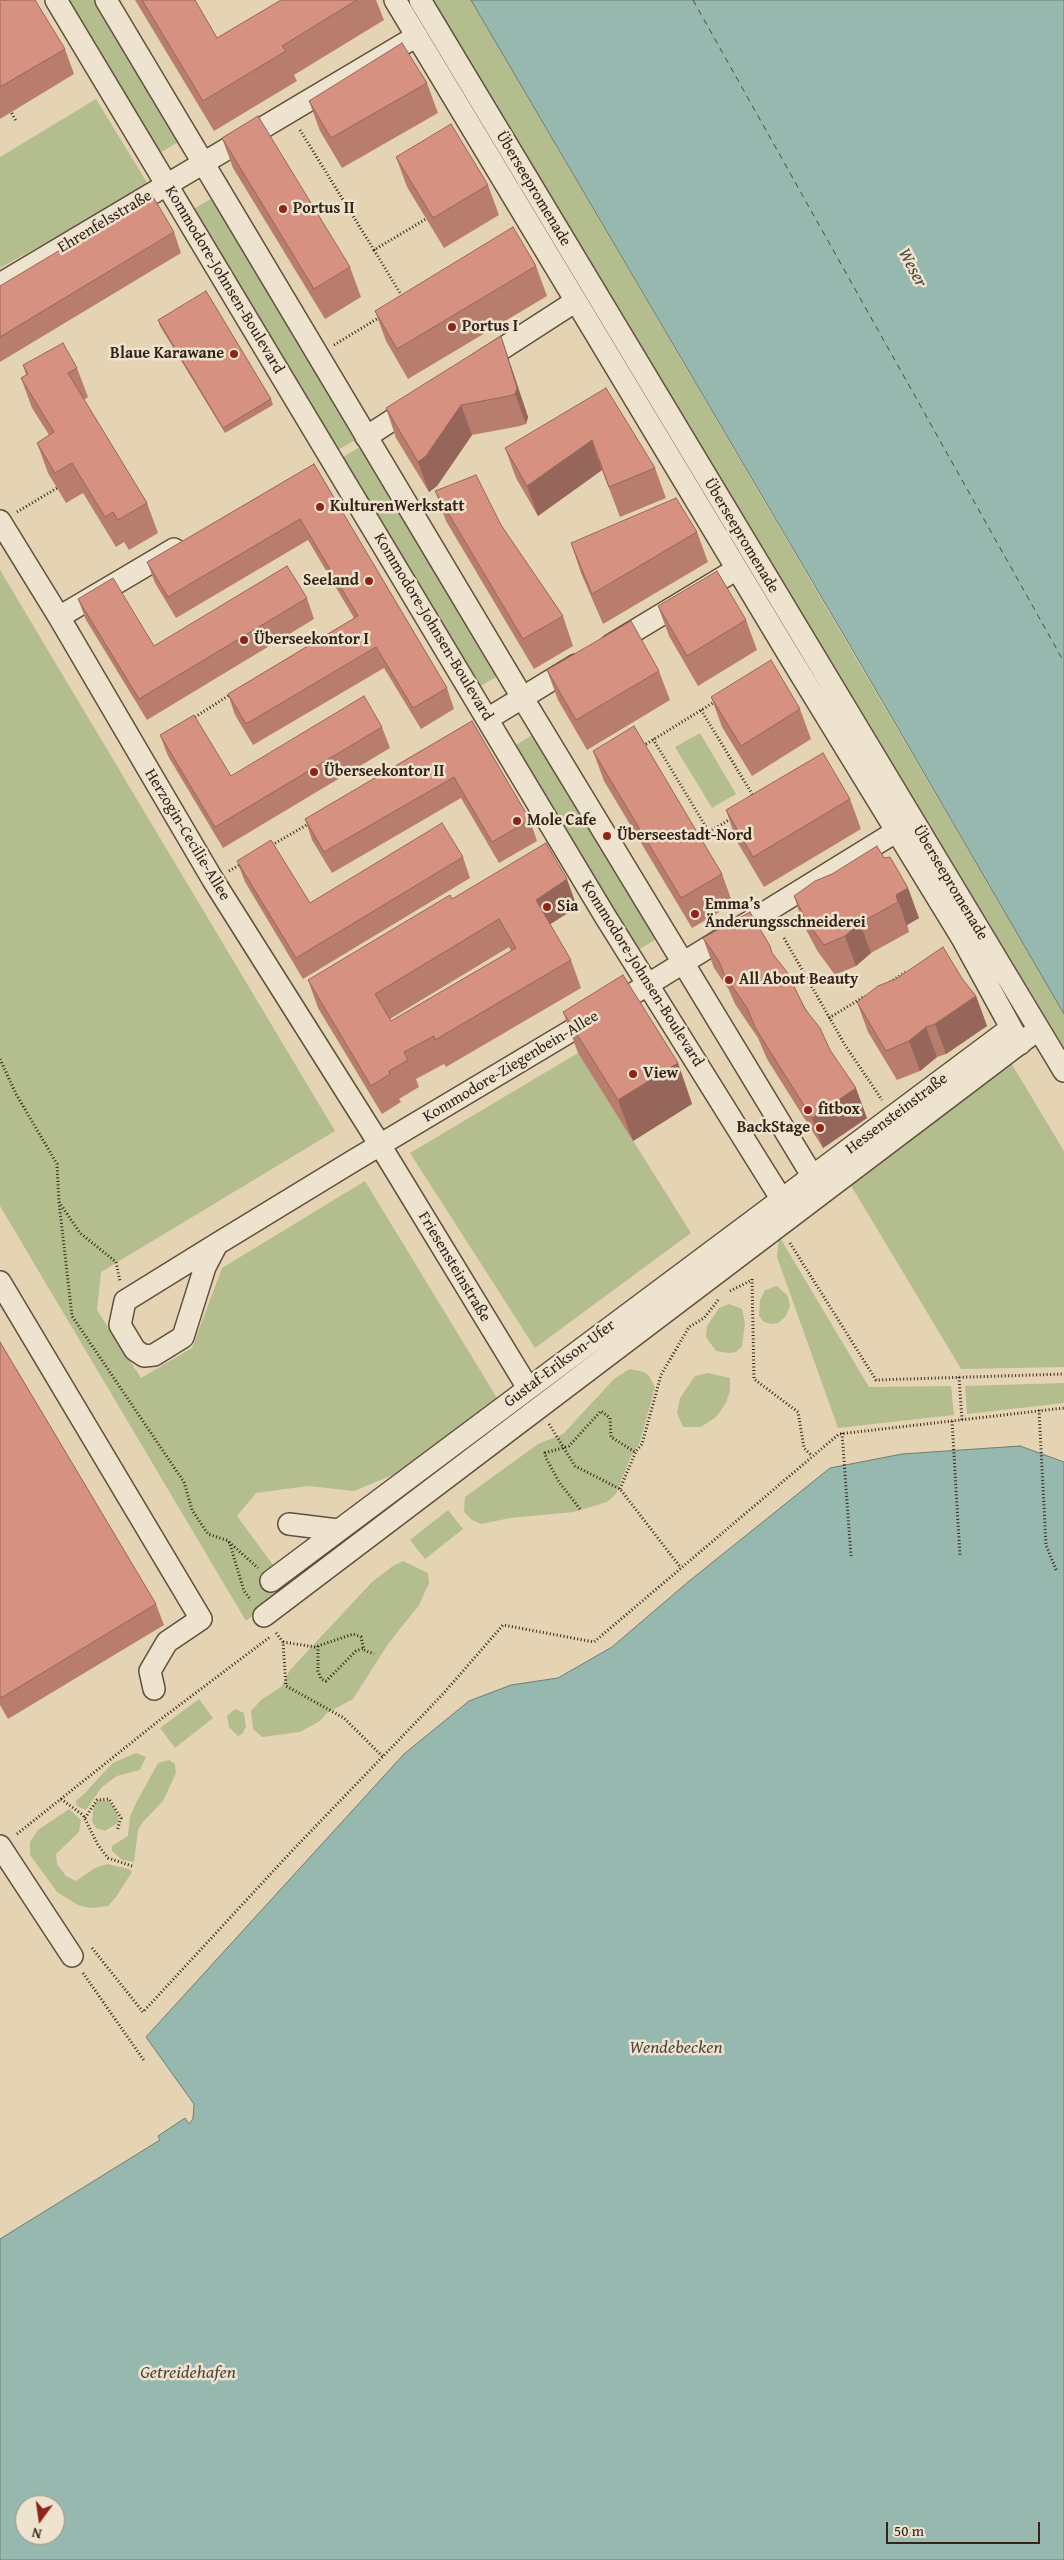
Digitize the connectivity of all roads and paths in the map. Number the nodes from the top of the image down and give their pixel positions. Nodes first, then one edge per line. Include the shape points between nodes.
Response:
1 (56, 0) edge
2 (106, 0) edge
3 (395, 0) edge
4 (420, 0) edge
5 (417, 36) junction
6 (8, 108) edge
7 (288, 112) junction
8 (16, 121) dead end
9 (204, 162) junction
10 (167, 185) junction
11 (426, 218) edge
12 (374, 250) junction
13 (0, 284) edge
14 (576, 301) junction
15 (405, 302) edge
16 (381, 316) edge
17 (318, 355) junction
18 (461, 376) edge
19 (428, 397) edge
20 (366, 436) junction
21 (57, 488) edge
22 (0, 522) edge
23 (188, 541) edge
24 (737, 570) junction
25 (59, 617) junction
26 (239, 689) edge
27 (522, 697) junction
28 (718, 700) edge
29 (702, 710) junction
30 (489, 718) junction
31 (188, 720) edge
32 (653, 739) junction
33 (638, 748) edge
34 (758, 803) edge
35 (733, 817) edge
36 (316, 819) edge
37 (897, 831) junction
38 (265, 850) edge
39 (248, 860) edge
40 (213, 880) junction
41 (784, 938) dead end
42 (683, 963) junction
43 (912, 968) edge
44 (887, 983) edge
45 (648, 985) junction
46 (870, 993) edge
47 (829, 1018) junction
48 (1040, 1028) junction
49 (1015, 1036) junction
50 (0, 1059) edge
51 (1064, 1071) edge
52 (883, 1101) dead end
53 (380, 1146) junction
54 (813, 1177) junction
55 (782, 1200) junction
56 (59, 1202) junction
57 (778, 1226) junction
58 (217, 1244) junction
59 (739, 1256) junction
60 (752, 1280) junction
61 (0, 1282) edge
62 (125, 1301) junction
63 (1064, 1374) edge
64 (959, 1377) junction
65 (528, 1388) junction
66 (1064, 1408) edge
67 (1039, 1410) junction
68 (546, 1420) dead end
69 (962, 1420) junction
70 (952, 1421) junction
71 (842, 1433) junction
72 (564, 1448) junction
73 (635, 1452) junction
74 (812, 1456) junction
75 (620, 1489) junction
76 (580, 1509) dead end
77 (289, 1524) dead end
78 (338, 1530) junction
79 (851, 1556) dead end
80 (960, 1556) dead end
81 (681, 1568) junction
82 (1057, 1572) dead end
83 (271, 1581) dead end
84 (271, 1626) junction
85 (283, 1642) junction
86 (318, 1646) junction
87 (364, 1648) junction
88 (374, 1654) dead end
89 (154, 1689) dead end
90 (383, 1757) junction
91 (61, 1799) junction
92 (85, 1818) junction
93 (117, 1831) dead end
94 (7, 1841) edge
95 (132, 1866) dead end
96 (72, 1956) junction
97 (145, 2062) dead end

1 - 10 street, Kommodore-Johnsen-Boulevard
2 - 9 street
3 - 5 street, Überseepromenade
4 - 48 street, Überseepromenade via 807,647
5 - 7 street, Ehrenfelsstraße
5 - 14 street, Überseepromenade
6 - 8 path
7 - 9 street, Ehrenfelsstraße
7 - 12 path
9 - 10 street, Ehrenfelsstraße
9 - 17 street
10 - 13 street, Ehrenfelsstraße
10 - 30 street, Kommodore-Johnsen-Boulevard via 323,462
11 - 12 path
12 - 15 path
14 - 18 street
14 - 24 street, Überseepromenade
16 - 17 path
17 - 20 street
19 - 20 street
20 - 27 street
21 - 22 path
22 - 25 street, Herzogin-Cecilie-Allee
23 - 25 street
24 - 27 street
24 - 37 street, Überseepromenade
25 - 40 street, Herzogin-Cecilie-Allee
26 - 31 path
27 - 30 street
27 - 42 street
28 - 29 path
29 - 32 path
29 - 34 path
30 - 45 street, Kommodore-Johnsen-Boulevard
32 - 33 path
32 - 35 path via 709,832
36 - 38 path
37 - 42 street, Kommodore-Ziegenbein-Allee
37 - 49 street, Überseepromenade via 962,938
39 - 40 path
40 - 53 street, Herzogin-Cecilie-Allee
41 - 47 path
42 - 45 street, Kommodore-Ziegenbein-Allee
42 - 54 street
43 - 44 path
45 - 53 street, Kommodore-Ziegenbein-Allee
45 - 55 street, Kommodore-Johnsen-Boulevard
46 - 47 path
47 - 52 path
48 - 49 street
48 - 51 street, Überseepromenade
49 - 54 street, Hessensteinstraße
49 - 57 street
50 - 56 path via 16,1094 57,1164
53 - 58 street, Kommodore-Ziegenbein-Allee
53 - 65 street, Friesensteinstraße
54 - 55 street, Hessensteinstraße
55 - 65 street, Gustaf-Erikson-Ufer
56 - 62 path via 80,1233 116,1262
56 - 84 path via 72,1316 184,1482 192,1510 208,1534 229,1541 244,1591
57 - 59 street
57 - 64 path via 876,1380
58 - 62 street, Kommodore-Ziegenbein-Allee
58 - 62 street via 205,1266 186,1332 170,1347 149,1356 135,1350 120,1325
59 - 60 path
59 - 84 street
60 - 73 path via 722,1295 704,1318 689,1327 661,1375 642,1444
60 - 74 path via 754,1379 798,1412 804,1448
61 - 89 street via 201,1619 167,1642 150,1671
63 - 64 path
64 - 69 path
65 - 78 street, Gustaf-Erikson-Ufer
66 - 67 path
67 - 69 path
67 - 82 path via 1046,1546
68 - 72 path
69 - 70 path
70 - 71 path
70 - 80 path
71 - 74 path
71 - 79 path
72 - 73 path via 572,1444 601,1411 610,1418 612,1437
72 - 75 path via 574,1466
72 - 76 path via 547,1452 546,1458
73 - 75 path
74 - 81 path
75 - 81 path
77 - 78 street
78 - 83 street, Gustaf-Erikson-Ufer
81 - 90 path via 594,1642 503,1625
84 - 85 path
84 - 91 path
85 - 86 path
85 - 90 path via 286,1686 344,1718
86 - 87 path via 353,1634 361,1637
86 - 87 path via 318,1671 321,1679 326,1681
87 - 88 path
90 - 96 path via 143,2012 88,1944
91 - 92 path
91 - 94 path
92 - 93 path via 97,1800 110,1800 121,1818
92 - 95 path via 108,1858
94 - 96 street
96 - 97 path

